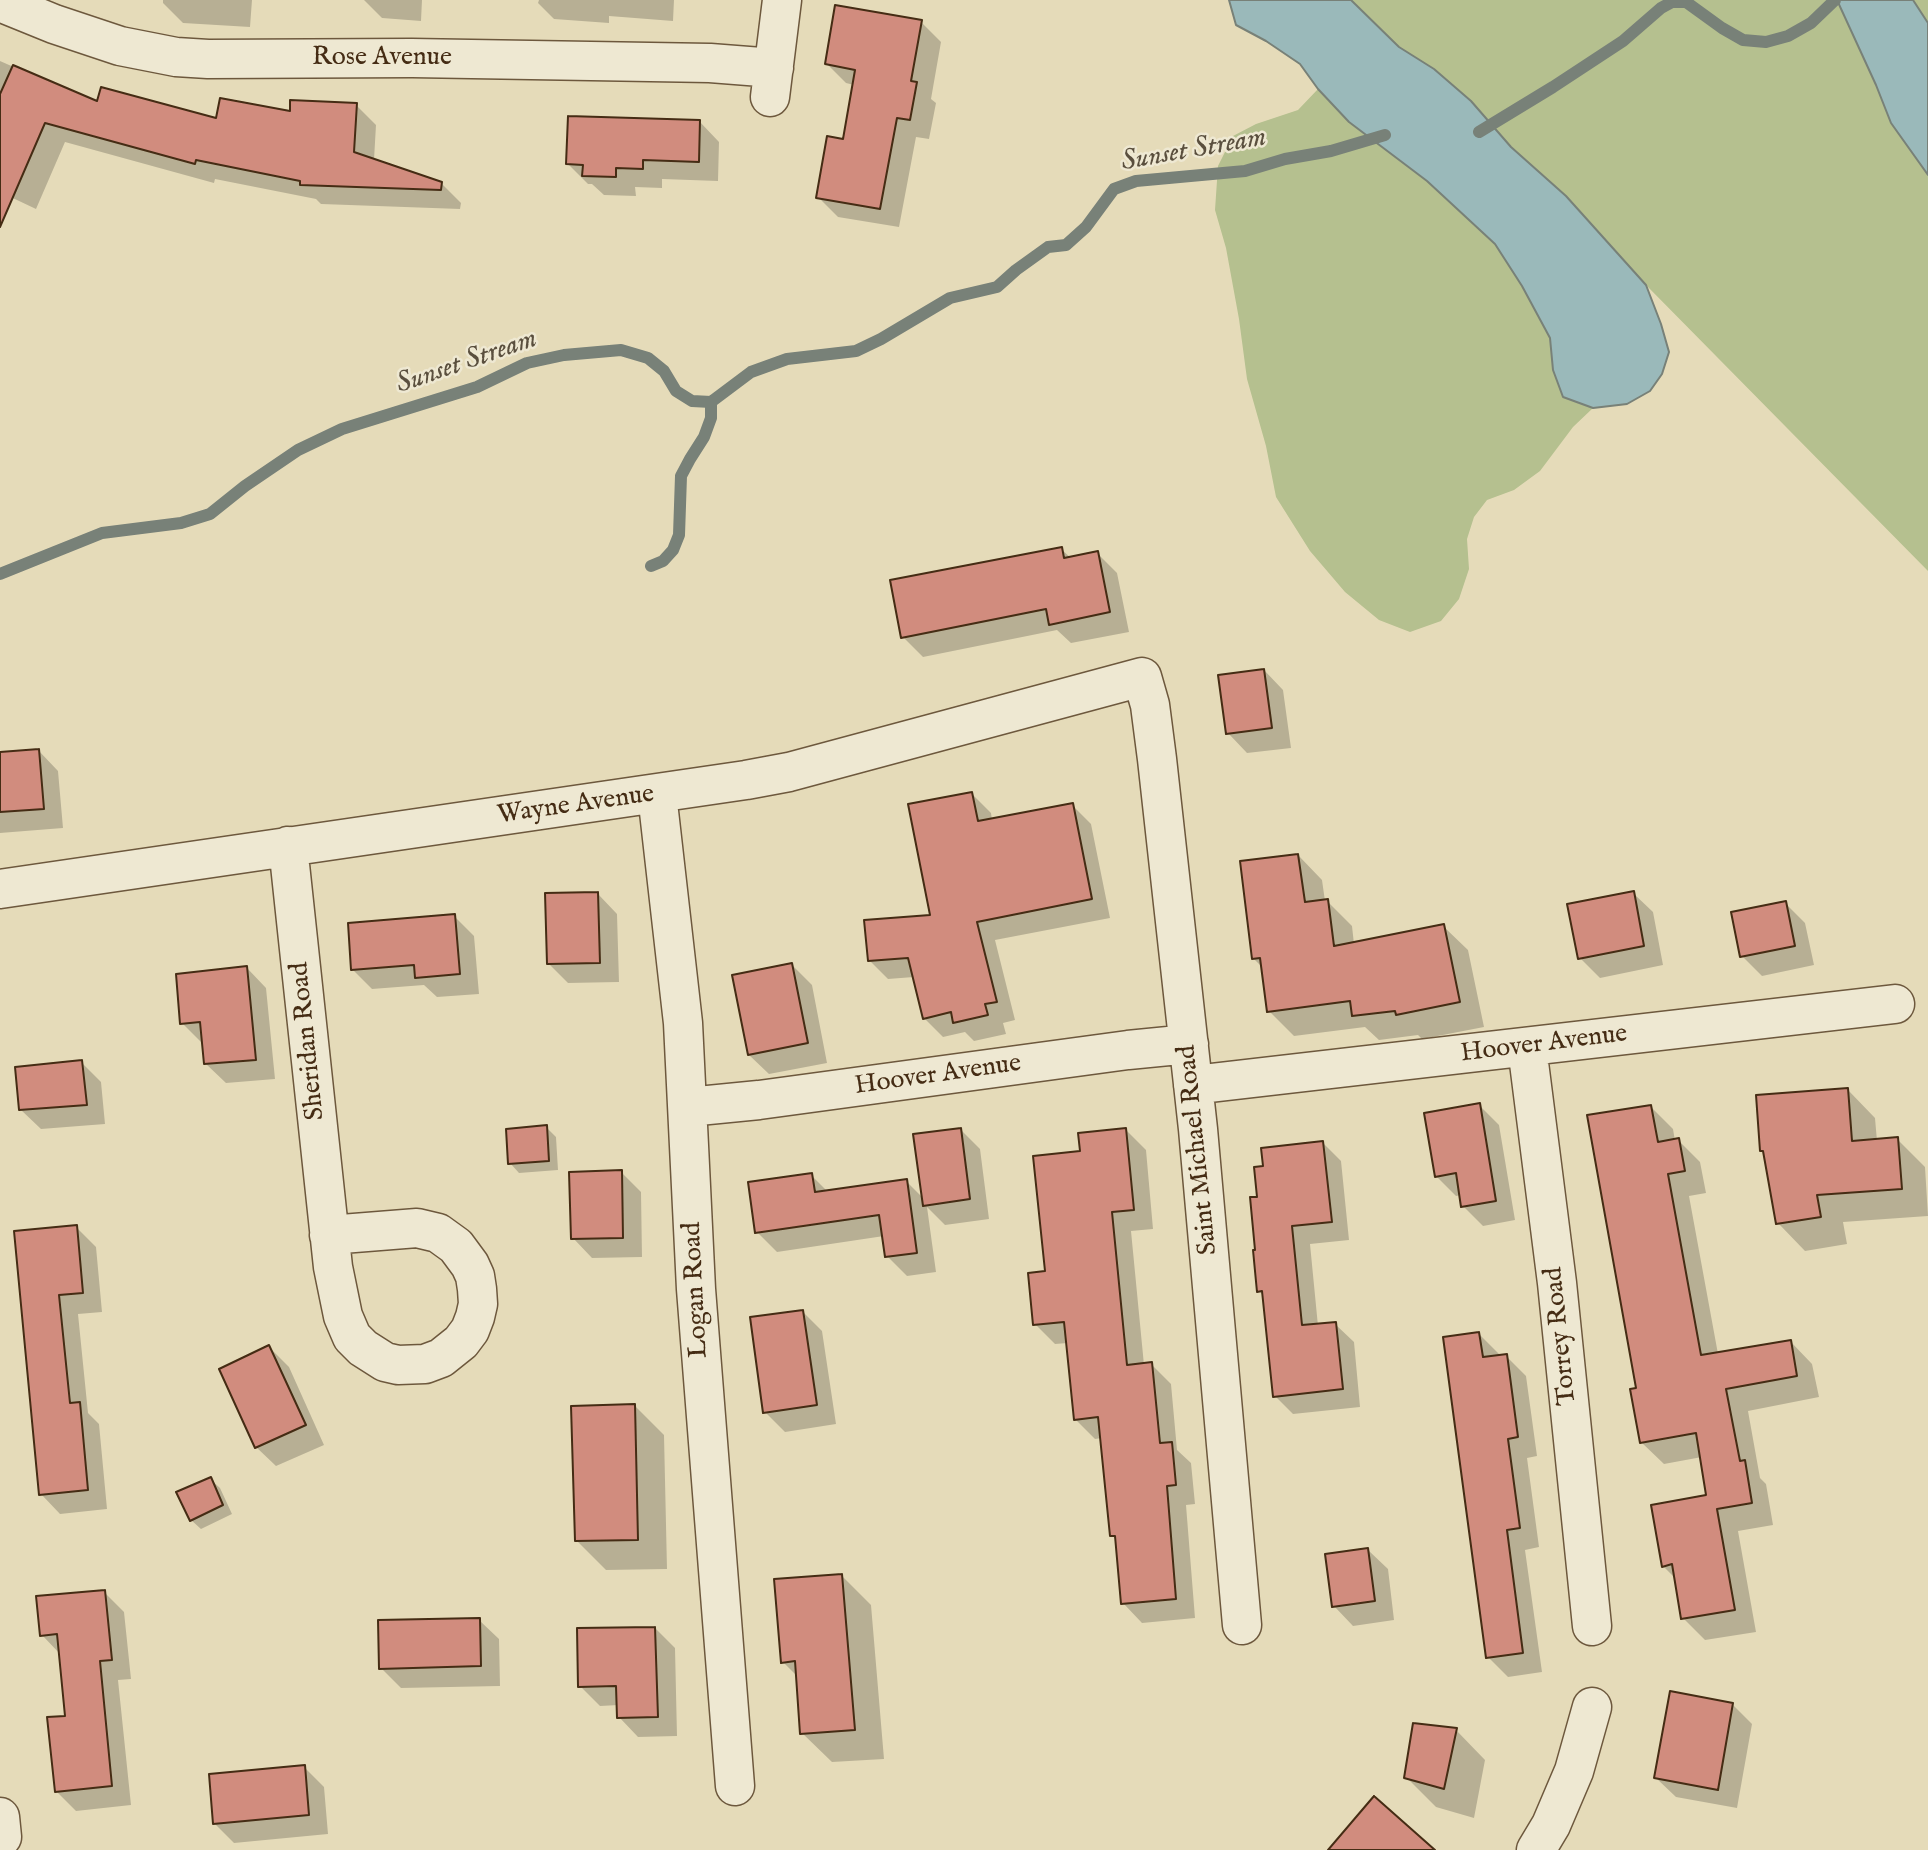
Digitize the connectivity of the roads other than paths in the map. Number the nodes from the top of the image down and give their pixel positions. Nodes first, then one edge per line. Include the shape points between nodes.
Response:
1 (782, 0) edge
2 (0, 2) edge
3 (1142, 677) joint
4 (657, 794) junction
5 (288, 846) junction
6 (0, 889) edge
7 (1895, 1004) dead end
8 (1189, 1044) junction
9 (1527, 1047) junction
10 (1194, 1085) junction
11 (688, 1107) junction
12 (329, 1236) dead end
13 (1242, 1625) dead end
14 (1592, 1626) dead end
15 (1592, 1707) dead end
16 (735, 1786) dead end
17 (1536, 1850) edge

1 - 2 street, Rose Avenue via 772,83 710,63 176,57 120,46
3 - 4 street, Wayne Avenue via 789,772
3 - 8 street, Saint Michael Road via 1157,759
4 - 5 street, Wayne Avenue
4 - 11 street, Logan Road
5 - 6 street, Wayne Avenue
5 - 12 street, Sheridan Road
7 - 9 street, Hoover Avenue
8 - 10 street, Saint Michael Road
8 - 11 street, Hoover Avenue
9 - 10 street, Hoover Avenue
9 - 14 street, Torrey Road
10 - 13 street, Saint Michael Road
11 - 16 street, Logan Road via 697,1302
15 - 17 street via 1574,1771

